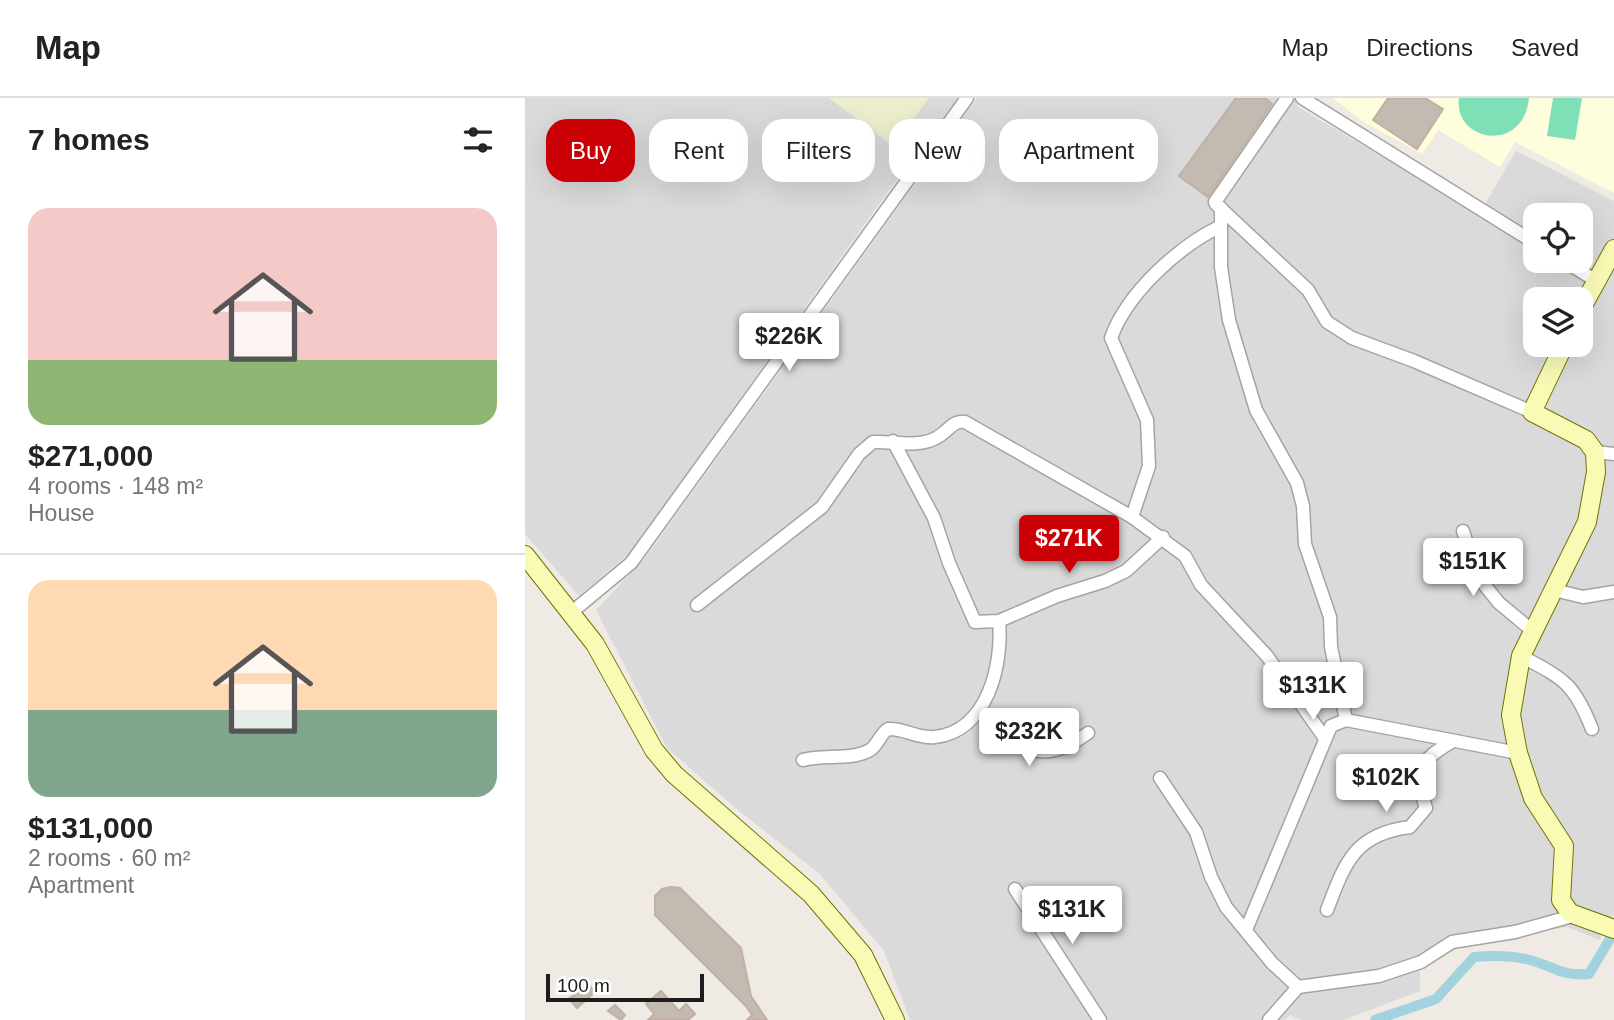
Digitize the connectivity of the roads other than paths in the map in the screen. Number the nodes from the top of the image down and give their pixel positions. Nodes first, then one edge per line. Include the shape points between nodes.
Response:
1 (967, 98) edge
2 (1287, 98) edge
3 (1302, 98) edge
4 (1221, 208) junction
5 (1221, 226) junction
6 (1523, 236) edge
7 (1614, 249) edge
8 (1584, 273) edge
9 (1595, 280) junction
10 (1592, 287) edge
11 (1558, 357) edge
12 (1532, 412) junction
13 (893, 442) junction
14 (1595, 452) junction
15 (1614, 454) edge
16 (1132, 517) junction
17 (1463, 531) dead end
18 (1163, 537) junction
19 (525, 555) edge
20 (1554, 590) junction
21 (1614, 592) edge
22 (697, 605) dead end
23 (572, 612) junction
24 (999, 621) junction
25 (1534, 632) junction
26 (1521, 656) junction
27 (980, 713) junction
28 (1346, 720) junction
29 (1592, 729) dead end
30 (1088, 733) dead end
31 (1324, 737) junction
32 (1453, 741) junction
33 (1518, 753) junction
34 (803, 760) dead end
35 (1160, 778) dead end
36 (1015, 889) dead end
37 (1327, 910) dead end
38 (1576, 915) junction
39 (1606, 925) edge
40 (1246, 930) junction
41 (1297, 987) junction
42 (895, 1020) edge
43 (1100, 1020) edge
44 (1269, 1020) edge

1 - 23 street via 631,563
2 - 4 street via 1215,202
3 - 6 street
4 - 5 street
4 - 12 street via 1308,290 1335,328
5 - 16 street via 1160,268 1111,338 1147,420 1149,466
5 - 28 street via 1223,295 1229,320 1256,410 1297,483 1305,544 1330,617 1331,647
7 - 9 street
8 - 9 street
9 - 10 street
11 - 12 street
12 - 14 street via 1586,440
13 - 16 street via 919,444 937,438 955,422 965,422
13 - 22 street via 873,442 859,454 822,508
13 - 24 street via 935,518 971,616 975,622
14 - 15 street
14 - 20 street via 1587,522
16 - 18 street
17 - 25 street via 1478,577 1499,603
18 - 24 street via 1126,571
18 - 31 street via 1185,556 1201,586 1267,656
19 - 23 street
20 - 21 street via 1583,597
20 - 25 street
23 - 42 street via 602,655 654,750 674,774 811,894 863,955
24 - 27 street via 1001,645
25 - 26 street
26 - 29 street via 1579,695
26 - 33 street via 1511,715
27 - 30 street via 1018,746 1036,752 1056,751
27 - 34 street via 938,737 888,729 865,752
28 - 31 street via 1331,726
28 - 32 street
31 - 40 street
32 - 33 street
32 - 37 street via 1429,755 1420,768 1420,792 1426,808 1410,827 1387,830 1362,844 1344,864
33 - 38 street via 1533,798 1564,846 1561,900
35 - 40 street via 1196,832 1226,907
36 - 43 street
38 - 39 street
38 - 41 street via 1515,932 1452,942 1421,962 1379,976
40 - 41 street
41 - 44 street

